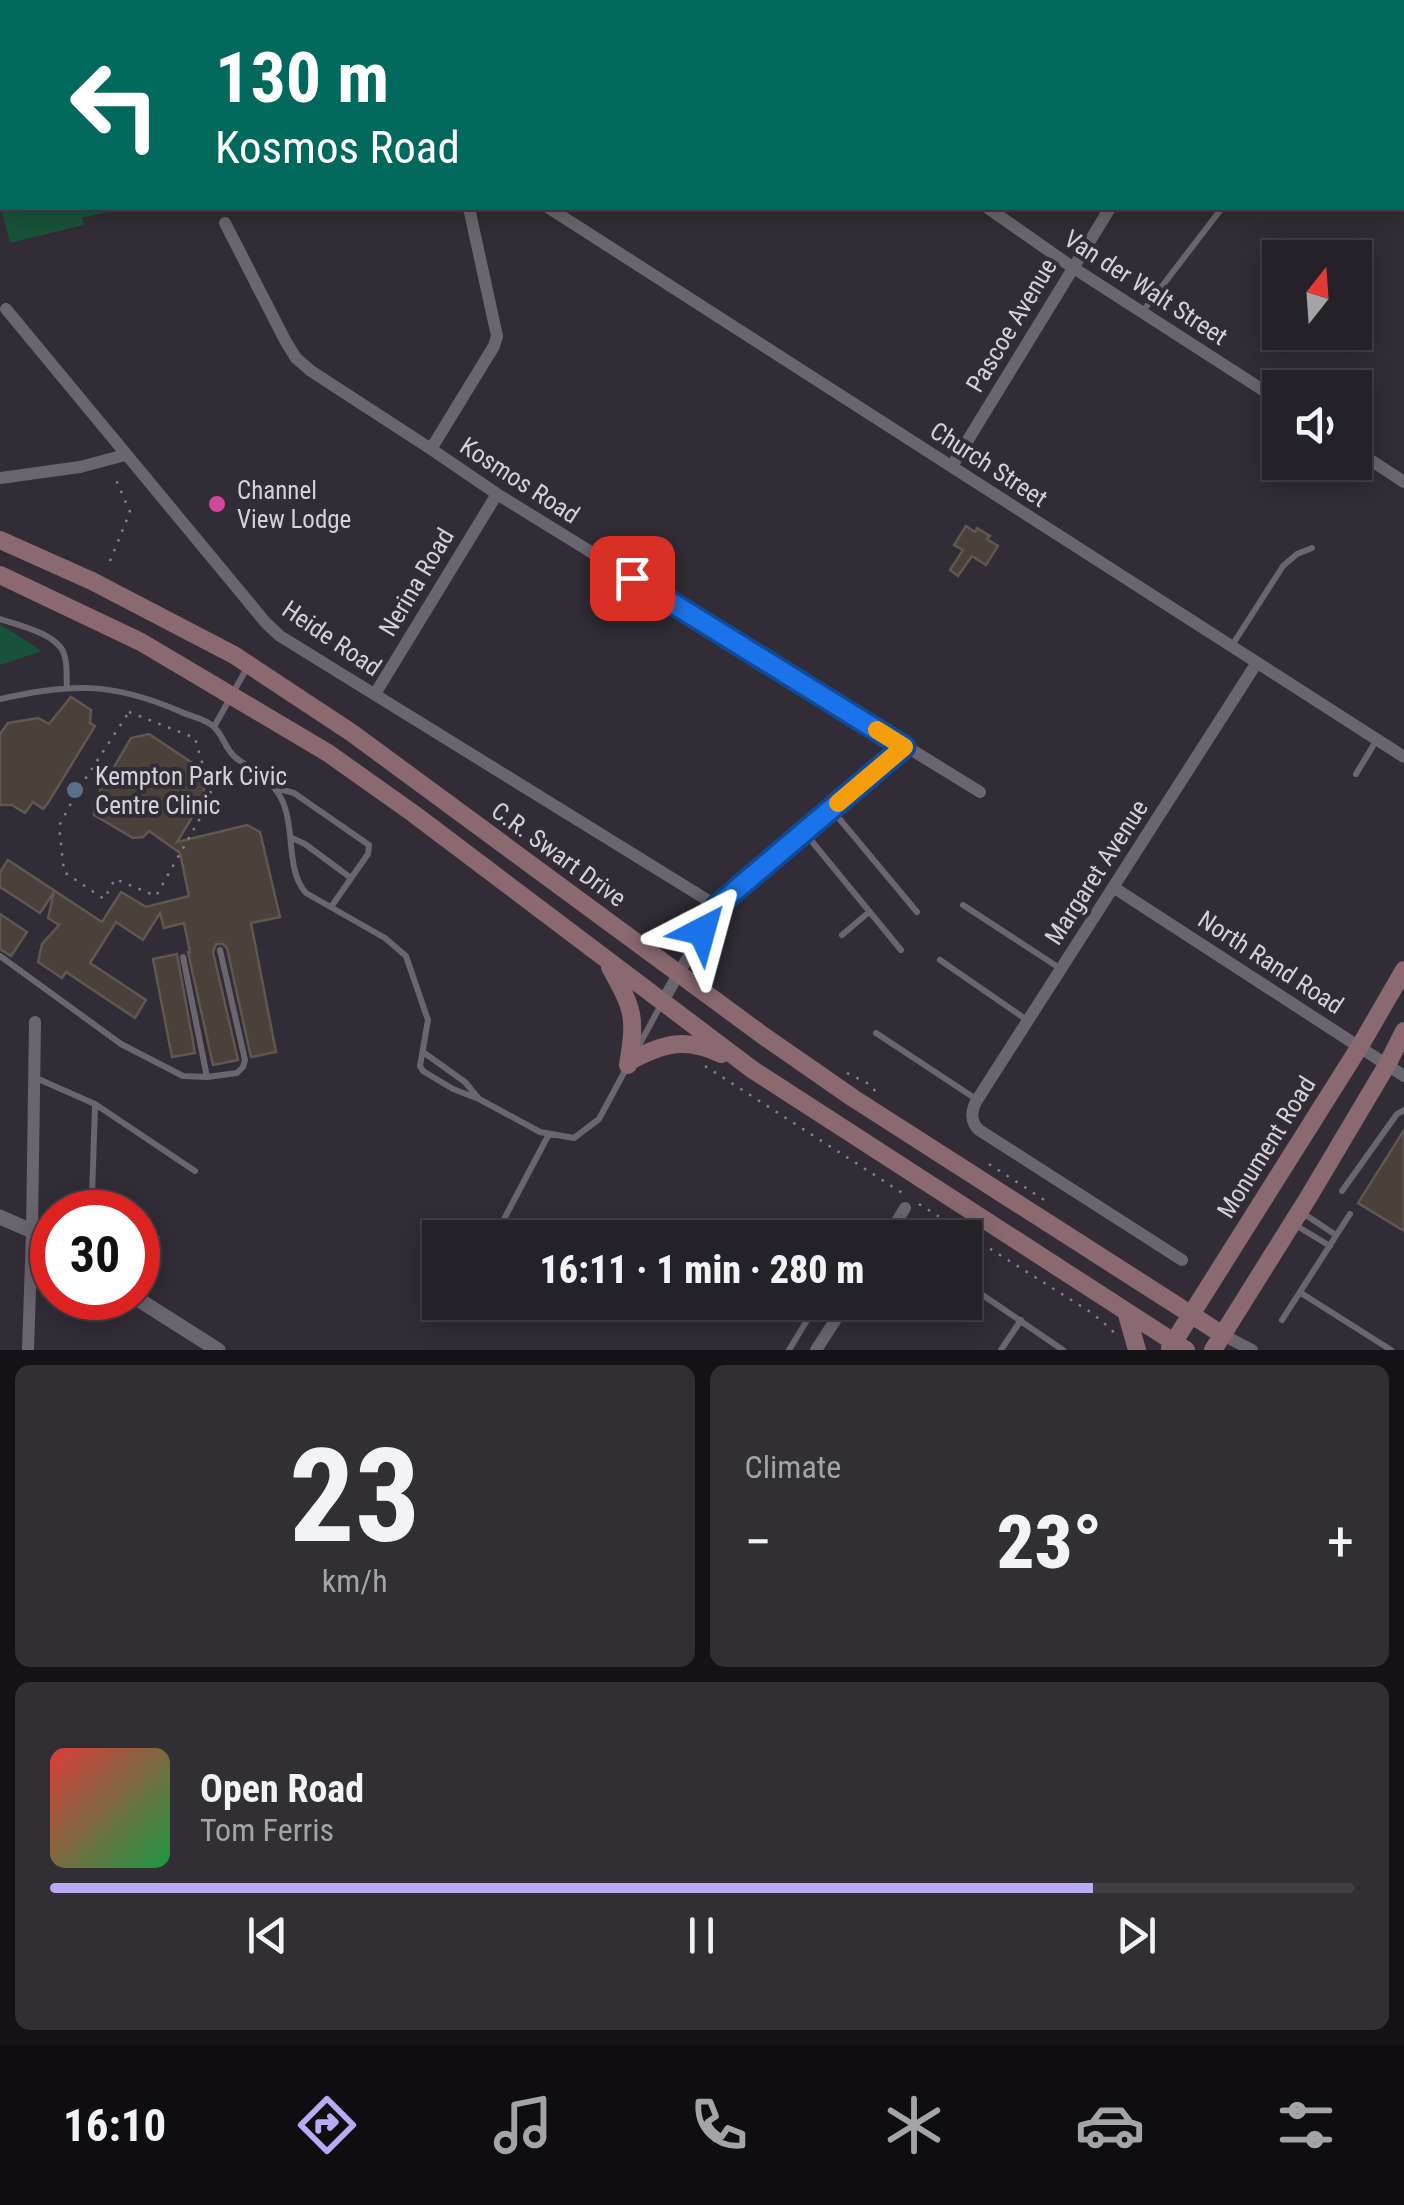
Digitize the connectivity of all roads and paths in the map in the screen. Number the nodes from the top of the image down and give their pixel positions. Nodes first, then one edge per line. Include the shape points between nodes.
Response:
1 (469, 210) edge
2 (553, 210) edge
3 (991, 210) edge
4 (1109, 210) edge
5 (1220, 210) edge
6 (226, 223) dead end
7 (1072, 267) junction
8 (6, 309) dead end
9 (1142, 312) junction
10 (1262, 389) edge
11 (432, 448) junction
12 (125, 454) junction
13 (108, 460) junction
14 (1372, 461) edge
15 (952, 466) junction
16 (0, 478) edge
17 (1404, 482) edge
18 (497, 494) junction
19 (0, 540) edge
20 (1312, 548) dead end
21 (110, 561) dead end
22 (0, 575) edge
23 (0, 619) edge
24 (1231, 648) junction
25 (248, 664) junction
26 (1256, 664) junction
27 (67, 688) junction
28 (374, 694) junction
29 (232, 696) junction
30 (0, 699) edge
31 (214, 726) junction
32 (176, 730) joint
33 (1376, 740) junction
34 (904, 747) junction
35 (1404, 757) edge
36 (1356, 774) dead end
37 (274, 788) junction
38 (980, 792) dead end
39 (831, 809) junction
40 (804, 832) junction
41 (292, 838) junction
42 (351, 878) junction
43 (1113, 888) junction
44 (963, 905) dead end
45 (717, 906) junction
46 (331, 907) junction
47 (870, 912) junction
48 (916, 912) dead end
49 (842, 934) dead end
50 (220, 950) dead end
51 (901, 950) dead end
52 (0, 956) edge
53 (183, 957) dead end
54 (605, 958) junction
55 (940, 960) dead end
56 (1060, 969) junction
57 (1404, 970) edge
58 (678, 972) junction
59 (662, 1003) junction
60 (1027, 1020) junction
61 (35, 1022) dead end
62 (1404, 1031) edge
63 (876, 1034) dead end
64 (1360, 1046) junction
65 (423, 1052) junction
66 (629, 1063) junction
67 (1387, 1064) junction
68 (705, 1066) dead end
69 (753, 1070) junction
70 (844, 1071) dead end
71 (1404, 1076) edge
72 (35, 1077) junction
73 (207, 1077) junction
74 (479, 1099) junction
75 (886, 1102) dead end
76 (976, 1102) junction
77 (96, 1104) junction
78 (1404, 1110) edge
79 (549, 1134) junction
80 (981, 1160) dead end
81 (195, 1171) dead end
82 (33, 1190) edge
83 (92, 1190) edge
84 (1342, 1191) dead end
85 (1054, 1206) dead end
86 (904, 1208) dead end
87 (1350, 1214) dead end
88 (0, 1217) edge
89 (1296, 1217) junction
90 (504, 1220) edge
91 (897, 1220) edge
92 (30, 1230) edge
93 (1336, 1236) junction
94 (1330, 1246) junction
95 (1182, 1260) dead end
96 (30, 1290) edge
97 (982, 1294) edge
98 (1300, 1294) junction
99 (1126, 1311) junction
100 (160, 1313) edge
101 (1191, 1316) junction
102 (807, 1320) edge
103 (836, 1320) edge
104 (1021, 1320) junction
105 (1282, 1320) dead end
106 (1118, 1340) dead end
107 (1218, 1342) edge
108 (1176, 1347) edge
109 (28, 1350) edge
110 (218, 1350) edge
111 (789, 1350) edge
112 (817, 1350) edge
113 (1001, 1350) edge
114 (1062, 1350) edge
115 (1137, 1350) edge
116 (1252, 1350) edge
117 (1391, 1350) edge

1 - 11 street via 496,336
2 - 15 street, Church Street
3 - 7 street, Van der Walt Street
4 - 7 street, Pascoe Avenue
5 - 9 lane
6 - 11 street, Kosmos Road via 296,358
7 - 9 street, Van der Walt Street
7 - 15 street, Pascoe Avenue
8 - 12 street, Heide Road
9 - 10 street, Van der Walt Street
11 - 18 street, Kosmos Road
12 - 13 street
12 - 28 street, Heide Road via 266,623
13 - 16 street
13 - 21 path via 130,512
14 - 17 street
15 - 24 street, Church Street
18 - 28 street, Nerina Road
18 - 34 street, Kosmos Road
19 - 25 main road, C.R. Swart Drive
20 - 24 lane via 1282,566
22 - 29 main road via 141,642
23 - 27 lane via 57,644
24 - 26 street, Church Street
25 - 29 lane
25 - 58 main road, C.R. Swart Drive
26 - 33 street, Church Street
26 - 43 street, Margaret Avenue
27 - 30 lane
27 - 31 lane via 122,690
28 - 45 street, Heide Road
29 - 31 lane
29 - 54 main road via 328,753
31 - 37 lane via 233,756
32 - 32 path via 129,712 59,826 64,872 104,899 114,879 156,896 212,797 195,738
33 - 35 street, Church Street
33 - 36 lane
34 - 38 street, Kosmos Road
34 - 39 street
37 - 41 lane
37 - 42 lane via 294,793 369,845
39 - 40 street
39 - 48 lane
40 - 45 street
40 - 47 lane
41 - 42 lane
41 - 46 lane via 299,886
42 - 46 lane
43 - 56 street, Margaret Avenue
43 - 64 street, North Rand Road
44 - 56 lane
45 - 58 street
46 - 65 lane via 406,956 428,1020
47 - 49 lane
47 - 51 lane
50 - 73 lane via 244,1066
52 - 73 lane via 120,1044 183,1076
53 - 73 lane
54 - 59 main road
54 - 66 main road via 632,1008
55 - 60 lane
56 - 60 street, Margaret Avenue
57 - 64 main road, Monument Road
58 - 59 street
58 - 101 main road, C.R. Swart Drive via 853,1098
59 - 66 lane
59 - 69 main road
60 - 76 street, Margaret Avenue
61 - 72 street
62 - 67 main road
63 - 76 lane
64 - 67 street, North Rand Road
64 - 101 main road, Monument Road
65 - 74 lane
65 - 74 lane via 423,1072
66 - 69 main road via 658,1046 691,1044
66 - 79 lane via 598,1120 574,1138
67 - 71 street, North Rand Road
67 - 89 main road
68 - 106 path via 1092,1313
69 - 99 main road
70 - 75 path
72 - 77 lane
72 - 82 street
74 - 79 lane
76 - 95 street via 973,1122 980,1130
77 - 81 lane
77 - 83 lane
78 - 84 lane
79 - 90 lane
80 - 85 path
86 - 91 street
87 - 93 lane
88 - 92 street
89 - 93 lane
89 - 94 lane
89 - 107 main road
93 - 94 lane
94 - 98 lane
96 - 109 street
97 - 104 lane
98 - 105 lane
98 - 117 lane
99 - 108 main road
99 - 115 main road
100 - 110 street
101 - 107 main road, C.R. Swart Drive
101 - 108 main road, Monument Road
102 - 111 lane
103 - 112 street
104 - 113 lane
104 - 114 lane
107 - 116 street

